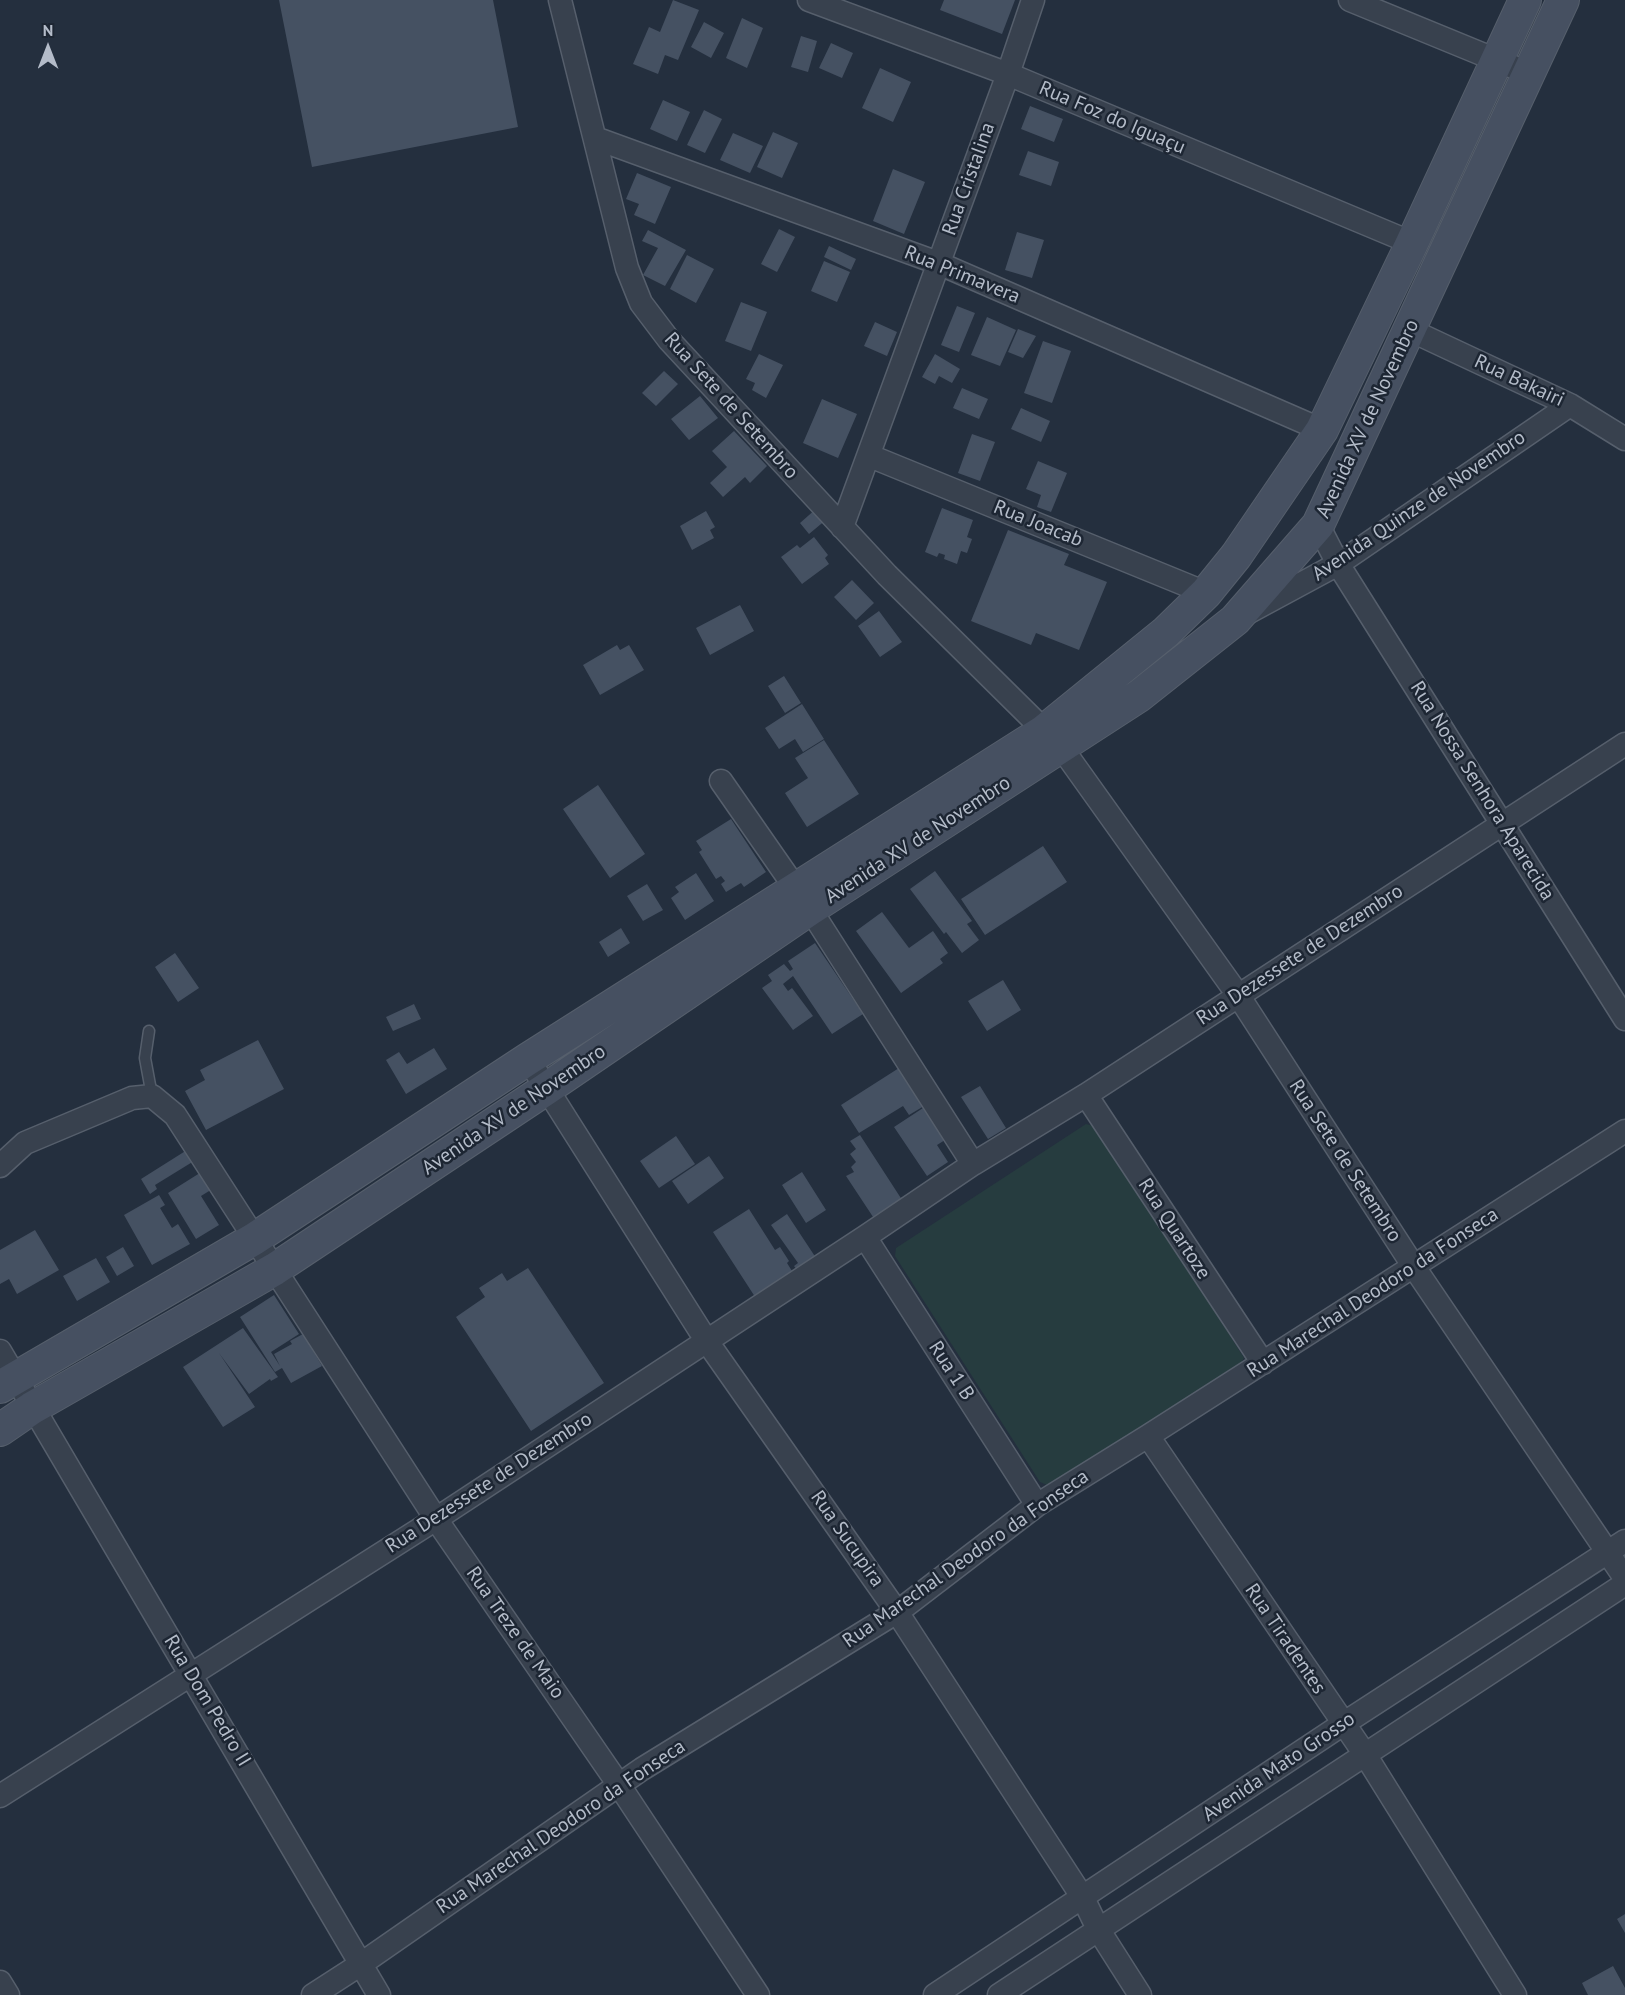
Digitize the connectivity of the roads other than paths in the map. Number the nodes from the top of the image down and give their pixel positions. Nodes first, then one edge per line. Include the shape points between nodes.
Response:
1 (560, 0) edge
2 (809, 0) edge
3 (1033, 0) edge
4 (1350, 0) edge
5 (1525, 0) edge
6 (1563, 0) edge
7 (1496, 59) junction
8 (1528, 73) junction
9 (1008, 74) junction
10 (595, 138) junction
11 (1412, 243) junction
12 (938, 263) junction
13 (1410, 330) junction
14 (1570, 405) junction
15 (1322, 430) junction
16 (1625, 439) edge
17 (870, 456) junction
18 (1318, 525) junction
19 (842, 527) junction
20 (1338, 564) junction
21 (1206, 593) junction
22 (1235, 620) junction
23 (1053, 739) junction
24 (1625, 744) edge
25 (721, 781) dead end
26 (1503, 824) junction
27 (802, 898) junction
28 (1238, 995) junction
29 (1625, 1019) edge
30 (149, 1032) dead end
31 (528, 1059) junction
32 (546, 1089) junction
33 (1086, 1095) junction
34 (152, 1096) junction
35 (1625, 1131) edge
36 (973, 1164) junction
37 (0, 1166) edge
38 (865, 1237) junction
39 (254, 1239) junction
40 (1413, 1267) junction
41 (275, 1269) junction
42 (706, 1340) junction
43 (0, 1351) edge
44 (1263, 1363) junction
45 (8, 1382) edge
46 (32, 1408) junction
47 (0, 1430) edge
48 (1148, 1436) junction
49 (1037, 1505) junction
50 (436, 1519) junction
51 (1616, 1547) edge
52 (1625, 1578) edge
53 (1625, 1584) edge
54 (897, 1612) junction
55 (191, 1674) junction
56 (1343, 1724) junction
57 (1366, 1756) junction
58 (619, 1785) junction
59 (0, 1796) edge
60 (1083, 1898) junction
61 (1098, 1929) junction
62 (361, 1964) junction
63 (0, 1982) edge
64 (8, 1995) edge
65 (313, 1995) edge
66 (379, 1995) edge
67 (758, 1995) edge
68 (935, 1995) edge
69 (999, 1995) edge
70 (1140, 1995) edge
71 (1515, 1995) edge

1 - 10 street, Rua Sete de Setembro
2 - 9 street, Rua Foz do Iguaçu
3 - 9 street, Rua Cristalina
4 - 7 street
5 - 7 main road, Avenida XV de Novembro
6 - 8 main road, Avenida XV de Novembro
7 - 8 street
7 - 11 main road, Avenida XV de Novembro
8 - 13 main road, Avenida XV de Novembro
9 - 11 street, Rua Foz do Iguaçu
9 - 12 street, Rua Cristalina
10 - 12 street, Rua Primavera
10 - 19 street, Rua Sete de Setembro via 627,268 641,303 669,340
11 - 15 main road, Avenida XV de Novembro
12 - 15 street, Rua Primavera
12 - 17 street, Rua Cristalina
13 - 14 street, Rua Bakairi
13 - 18 main road, Avenida XV de Novembro
14 - 16 street, Rua Bakairi
14 - 20 street, Avenida Quinze de Novembro
15 - 21 main road, Avenida XV de Novembro
17 - 19 street, Rua Cristalina
17 - 21 street, Rua Joacab
18 - 20 street, Rua Nossa Senhora Aparecida
18 - 22 main road, Avenida XV de Novembro
19 - 23 street, Rua Sete de Setembro
20 - 22 street, Avenida Quinze de Novembro
20 - 26 street, Rua Nossa Senhora Aparecida
21 - 23 main road, Avenida XV de Novembro
22 - 23 main road, Avenida XV de Novembro via 1139,696
23 - 27 main road, Avenida XV de Novembro
23 - 28 street, Rua Sete de Setembro
24 - 26 street, Rua Dezessete de Dezembro
25 - 27 street
26 - 28 street, Rua Dezessete de Dezembro
26 - 29 street, Rua Nossa Senhora Aparecida
27 - 31 main road, Avenida XV de Novembro
27 - 32 main road, Avenida XV de Novembro
27 - 36 street
28 - 33 street, Rua Dezessete de Dezembro
28 - 40 street, Rua Sete de Setembro
30 - 34 lane via 145,1058
31 - 32 street, Rua Sucupira
31 - 39 main road, Avenida XV de Novembro
32 - 41 main road, Avenida XV de Novembro
32 - 42 street, Rua Sucupira
33 - 36 street, Rua Dezessete de Dezembro
33 - 44 street, Rua Quartoze
34 - 37 street via 132,1098 25,1143
34 - 39 street, Rua Treze de Maio via 175,1115
35 - 40 street, Rua Marechal Deodoro da Fonseca
36 - 38 street, Rua Dezessete de Dezembro
38 - 42 street, Rua Dezessete de Dezembro
38 - 49 street, Rua 1 B
39 - 41 street, Rua Treze de Maio
39 - 45 main road, Avenida XV de Novembro
40 - 44 street, Rua Marechal Deodoro da Fonseca
40 - 51 street, Rua Sete de Setembro
41 - 46 main road, Avenida XV de Novembro
41 - 50 street, Rua Treze de Maio
42 - 50 street, Rua Dezessete de Dezembro
42 - 54 street, Rua Sucupira
43 - 45 street
44 - 48 street, Rua Marechal Deodoro da Fonseca
45 - 46 street, Rua Dom Pedro II
46 - 47 main road, Avenida XV de Novembro
46 - 55 street, Rua Dom Pedro II
48 - 49 street, Rua Marechal Deodoro da Fonseca
48 - 56 street, Rua Tiradentes
49 - 54 street, Rua Marechal Deodoro da Fonseca
50 - 55 street, Rua Dezessete de Dezembro
50 - 58 street, Rua Treze de Maio
51 - 52 street, Rua Sete de Setembro
51 - 56 street, Avenida Mato Grosso
53 - 57 street, Avenida Mato Grosso
54 - 58 street, Rua Marechal Deodoro da Fonseca
54 - 60 street, Rua Sucupira
55 - 59 street, Rua Dezessete de Dezembro
55 - 62 street, Rua Dom Pedro II
56 - 57 street, Rua Tiradentes
56 - 60 street, Avenida Mato Grosso
57 - 61 street, Avenida Mato Grosso
57 - 71 street, Rua Tiradentes
58 - 62 street, Rua Marechal Deodoro da Fonseca
58 - 67 street, Rua Treze de Maio
60 - 61 street, Rua Sucupira
60 - 68 street, Avenida Mato Grosso
61 - 69 street, Avenida Mato Grosso
61 - 70 street, Rua Sucupira
62 - 65 street, Rua Marechal Deodoro da Fonseca
62 - 66 street, Rua Dom Pedro II
63 - 64 street

